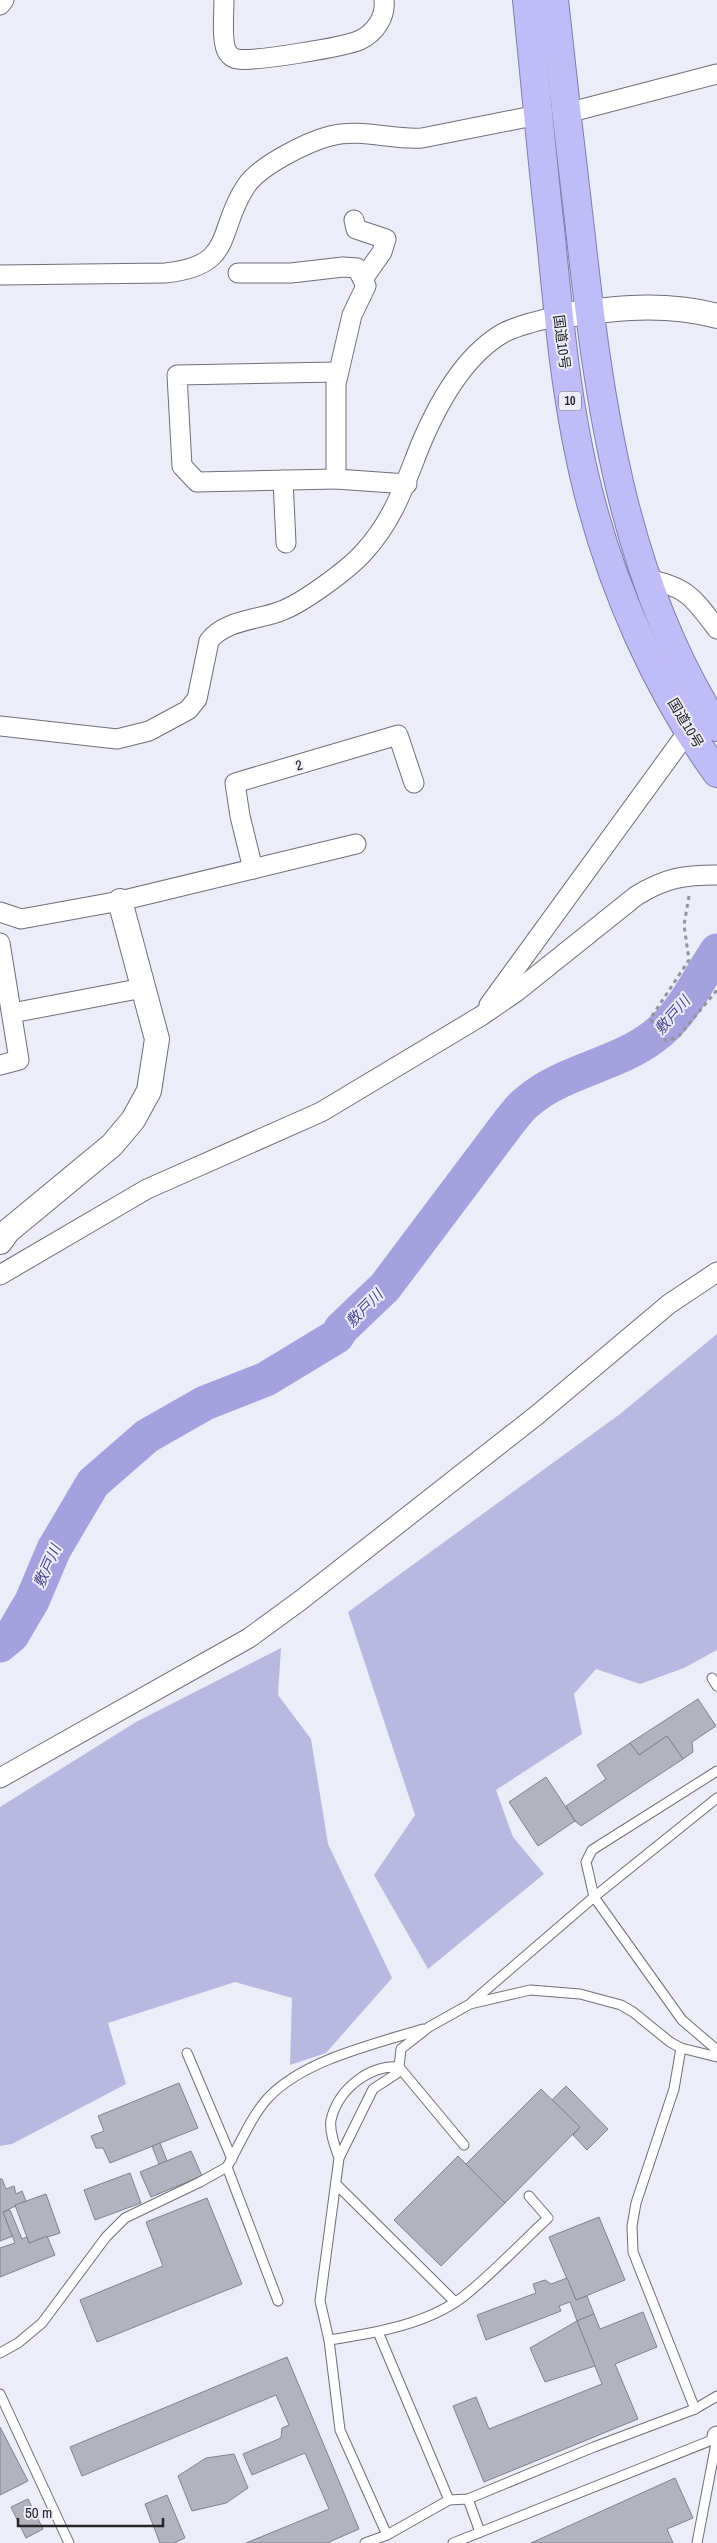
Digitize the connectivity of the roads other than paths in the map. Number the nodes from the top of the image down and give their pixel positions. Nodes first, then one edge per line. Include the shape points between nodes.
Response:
1 (224, 0) edge
2 (384, 0) edge
3 (527, 0) edge
4 (554, 0) edge
5 (717, 74) edge
6 (567, 113) junction
7 (538, 115) junction
8 (354, 220) dead end
9 (238, 273) dead end
10 (0, 275) edge
11 (363, 279) junction
12 (589, 312) junction
13 (559, 316) junction
14 (717, 316) edge
15 (338, 372) junction
16 (336, 479) junction
17 (283, 480) junction
18 (407, 484) junction
19 (286, 543) dead end
20 (647, 579) junction
21 (717, 629) edge
22 (0, 726) edge
23 (717, 727) edge
24 (689, 730) junction
25 (717, 773) edge
26 (414, 783) dead end
27 (356, 844) dead end
28 (253, 869) junction
29 (717, 875) edge
30 (120, 902) junction
31 (2, 909) edge
32 (0, 944) edge
33 (2, 967) edge
34 (143, 988) junction
35 (12, 1013) junction
36 (481, 1016) junction
37 (0, 1065) edge
38 (0, 1242) edge
39 (717, 1272) edge
40 (0, 1275) edge
41 (717, 1771) edge
42 (0, 1778) edge
43 (717, 1798) edge
44 (594, 1897) junction
45 (470, 2004) junction
46 (430, 2027) junction
47 (681, 2048) junction
48 (717, 2050) edge
49 (186, 2053) dead end
50 (717, 2057) edge
51 (399, 2067) junction
52 (464, 2146) dead end
53 (339, 2158) junction
54 (229, 2163) junction
55 (336, 2184) junction
56 (529, 2196) dead end
57 (278, 2301) dead end
58 (454, 2301) junction
59 (378, 2332) junction
60 (329, 2340) junction
61 (0, 2353) edge
62 (0, 2394) edge
63 (717, 2396) edge
64 (695, 2409) junction
65 (717, 2437) edge
66 (468, 2499) junction
67 (449, 2500) junction
68 (480, 2532) junction
69 (387, 2534) junction
70 (69, 2543) edge
71 (365, 2543) edge
72 (453, 2543) edge
73 (697, 2543) edge

1 - 2 street via 224,46 238,60 360,40 376,28 383,13
3 - 7 highway, 国道10号 / 10
4 - 6 highway, 国道10号 / 10
5 - 6 street
6 - 12 highway, 国道10号 / 10
7 - 10 street via 422,138 363,133 331,136 308,144 254,177 240,197 228,230 213,255 189,271
7 - 13 highway, 国道10号 / 10
8 - 11 street via 356,229 386,238 382,252
9 - 11 street via 291,273 343,267 357,268
11 - 15 street via 366,286 352,314
12 - 13 street
12 - 14 street via 637,307 671,308
12 - 20 highway, 国道10号 / 10 via 614,466
13 - 18 street via 504,333 471,361 447,394 421,444
13 - 24 highway, 国道10号 / 10 via 578,447 596,521 631,616
15 - 16 street via 335,397
15 - 17 street via 177,375 182,466 197,482
16 - 17 street
16 - 18 street
17 - 19 street
18 - 22 street via 384,526 364,553 344,570 283,611 226,628 213,636 209,641 197,699 188,710 149,731 117,739
20 - 21 street via 673,584 684,591 696,601
20 - 23 highway, 国道10号 / 10 via 672,643
24 - 25 highway, 国道10号 / 10
24 - 36 street
26 - 28 street, 2 via 398,735 235,783
27 - 28 street
28 - 30 street
29 - 36 street via 671,878 636,896
30 - 31 street via 21,919
30 - 34 street
32 - 33 street
33 - 35 street
34 - 35 street
34 - 38 street via 157,1040 149,1091 133,1120 112,1145 8,1231
35 - 37 street via 19,1060
36 - 40 street via 304,1121 147,1189
39 - 42 street via 669,1304 537,1415 249,1638
41 - 44 lane via 592,1850 586,1862
43 - 44 lane
44 - 45 lane
44 - 48 lane via 682,2020
45 - 46 lane
45 - 47 lane via 530,1990 602,1999 633,2012 658,2034
46 - 51 lane via 401,2049
46 - 54 lane via 327,2062 286,2081 266,2100
47 - 50 lane
47 - 64 lane via 674,2089 636,2203 632,2226 633,2252
49 - 54 lane
51 - 52 lane
51 - 53 lane via 396,2074 373,2089
51 - 53 lane via 385,2066 363,2076 339,2100 331,2122
53 - 55 lane
54 - 57 lane
54 - 61 lane via 200,2182 125,2218 106,2237 42,2323
55 - 58 lane
55 - 60 lane via 320,2301
56 - 58 lane via 548,2218 468,2293
58 - 59 lane via 436,2312
59 - 60 lane
59 - 67 lane
60 - 69 lane via 340,2430
62 - 70 lane
63 - 64 lane
64 - 66 lane
65 - 68 lane
65 - 73 lane
66 - 67 lane
66 - 68 lane
67 - 69 lane
68 - 72 lane
69 - 71 lane

